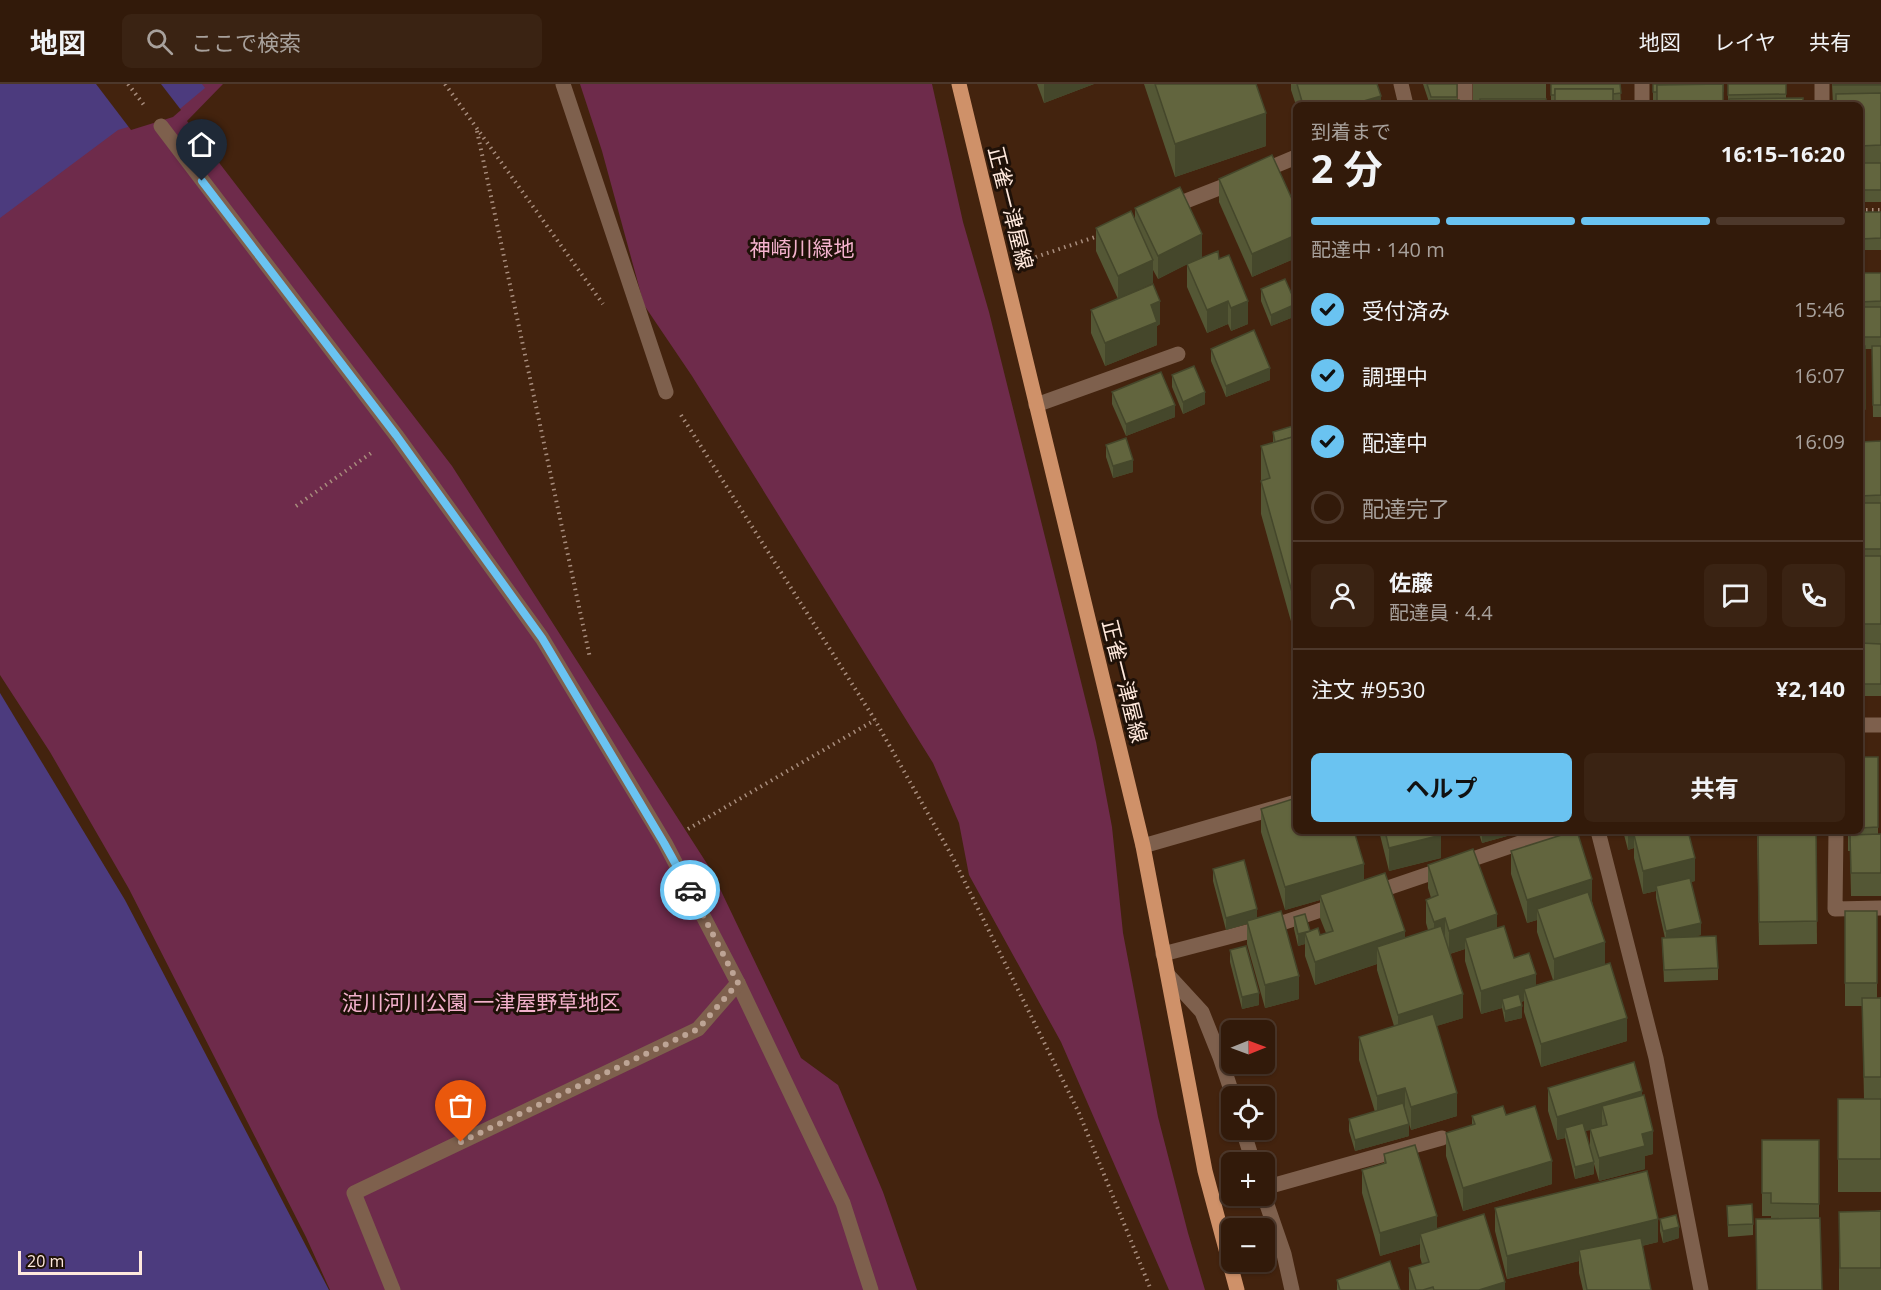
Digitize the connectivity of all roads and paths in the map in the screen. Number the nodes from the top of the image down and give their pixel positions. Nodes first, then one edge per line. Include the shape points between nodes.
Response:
1 (445, 84) edge
2 (563, 84) edge
3 (959, 84) edge
4 (1401, 84) edge
5 (1465, 84) edge
6 (1642, 84) edge
7 (1822, 84) edge
8 (1405, 102) edge
9 (1465, 102) edge
10 (1642, 102) edge
11 (1822, 102) edge
12 (161, 126) dead end
13 (477, 128) junction
14 (1293, 158) edge
15 (1863, 210) edge
16 (1881, 210) edge
17 (1151, 215) edge
18 (1095, 237) edge
19 (1004, 268) junction
20 (605, 307) dead end
21 (1178, 354) dead end
22 (666, 392) joint
23 (1036, 405) junction
24 (396, 435) junction
25 (296, 506) dead end
26 (591, 662) dead end
27 (875, 720) junction
28 (1863, 725) edge
29 (1881, 725) edge
30 (1293, 803) edge
31 (1546, 834) edge
32 (1599, 834) edge
33 (1836, 834) edge
34 (664, 843) junction
35 (1143, 846) junction
36 (1881, 908) edge
37 (1163, 954) junction
38 (1168, 975) junction
39 (738, 983) junction
40 (1230, 1086) edge
41 (1442, 1138) dead end
42 (1275, 1185) edge
43 (1267, 1206) edge
44 (393, 1290) edge
45 (871, 1290) edge
46 (1151, 1290) edge
47 (1237, 1290) edge
48 (1292, 1290) edge
49 (1701, 1290) edge

1 - 13 path
2 - 22 street
3 - 19 main road, 正雀一津屋線
4 - 8 street
5 - 9 street
6 - 10 street
7 - 11 street
12 - 24 street
13 - 20 path
13 - 26 path
14 - 17 street
15 - 16 path
18 - 19 path
19 - 23 main road, 正雀一津屋線
21 - 23 street
22 - 27 path
23 - 35 main road, 正雀一津屋線
24 - 25 path
24 - 34 street via 542,638
27 - 34 path
27 - 46 path via 953,858 1079,1113
28 - 29 street
30 - 35 street
31 - 37 street via 1285,922
32 - 49 street via 1656,1058
33 - 36 street via 1835,909
34 - 39 street
35 - 37 main road, 正雀一津屋線
37 - 38 main road, 正雀一津屋線
38 - 40 street via 1202,1012
38 - 47 main road, 正雀一津屋線 via 1205,1171
39 - 44 street via 698,1029 354,1194
39 - 45 street via 843,1203
41 - 42 street
43 - 48 street

